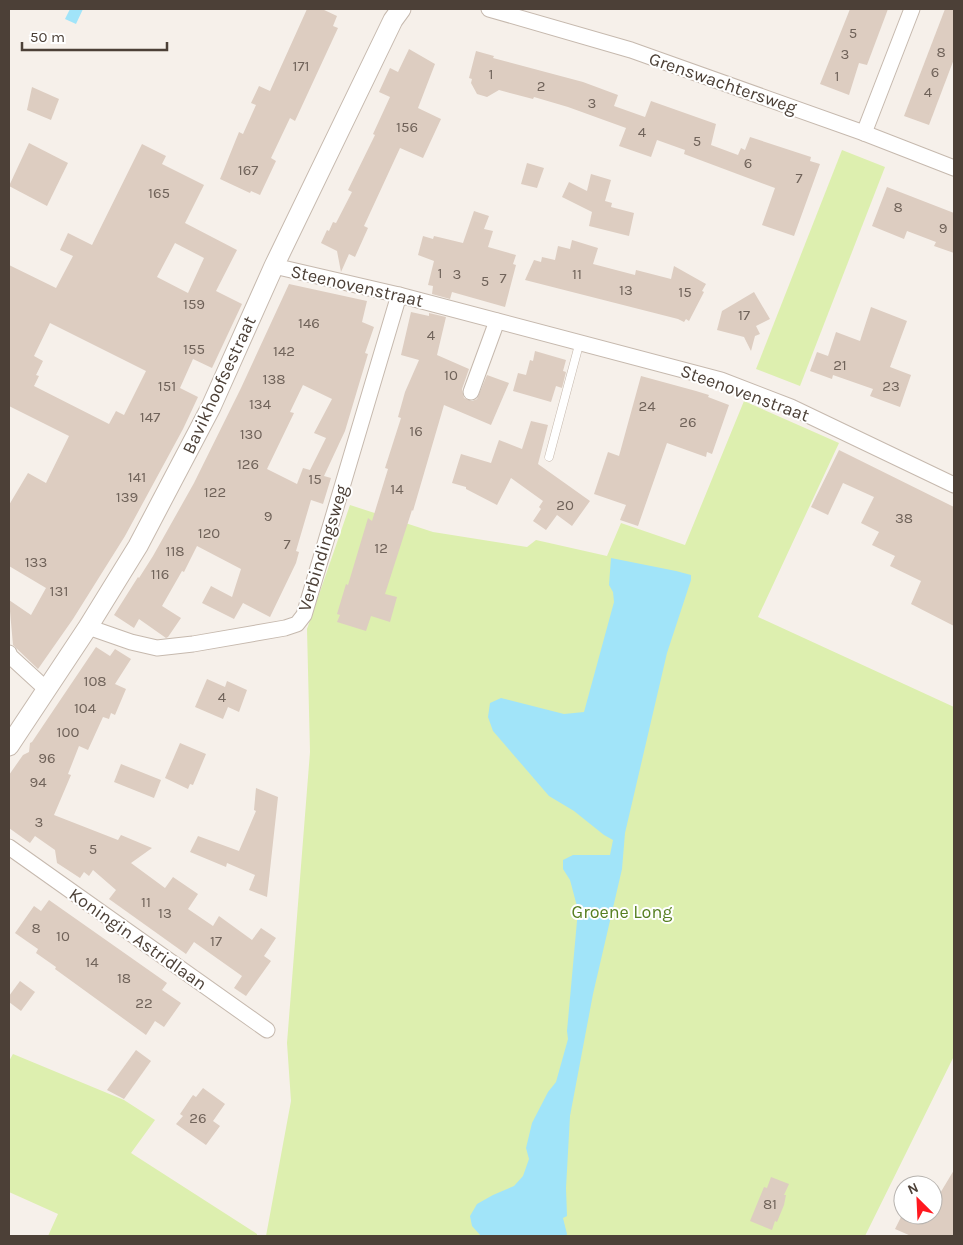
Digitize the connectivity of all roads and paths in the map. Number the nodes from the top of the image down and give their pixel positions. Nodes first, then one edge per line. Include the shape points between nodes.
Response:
1 (400, 9) edge
2 (489, 9) edge
3 (912, 9) edge
4 (864, 133) junction
5 (954, 168) edge
6 (274, 266) junction
7 (399, 295) junction
8 (497, 321) junction
9 (580, 342) junction
10 (471, 392) dead end
11 (550, 457) dead end
12 (954, 485) edge
13 (88, 627) junction
14 (9, 653) edge
15 (46, 688) junction
16 (9, 746) edge
17 (9, 848) edge
18 (267, 1030) dead end

1 - 6 street, Bavikhoofsestraat
2 - 4 street, Grenswachtersweg via 631,50
3 - 4 street
4 - 5 street, Grenswachtersweg
6 - 7 street, Steenovenstraat
6 - 13 street, Bavikhoofsestraat via 211,406 138,546
7 - 8 street, Steenovenstraat
7 - 13 street, Verbindingsweg via 304,615 297,624 157,648
8 - 9 street, Steenovenstraat
8 - 10 street
9 - 11 lane
9 - 12 street, Steenovenstraat via 721,380 791,407
13 - 15 street, Bavikhoofsestraat
14 - 15 street
15 - 16 street, Bavikhoofsestraat
17 - 18 street, Koningin Astridlaan

